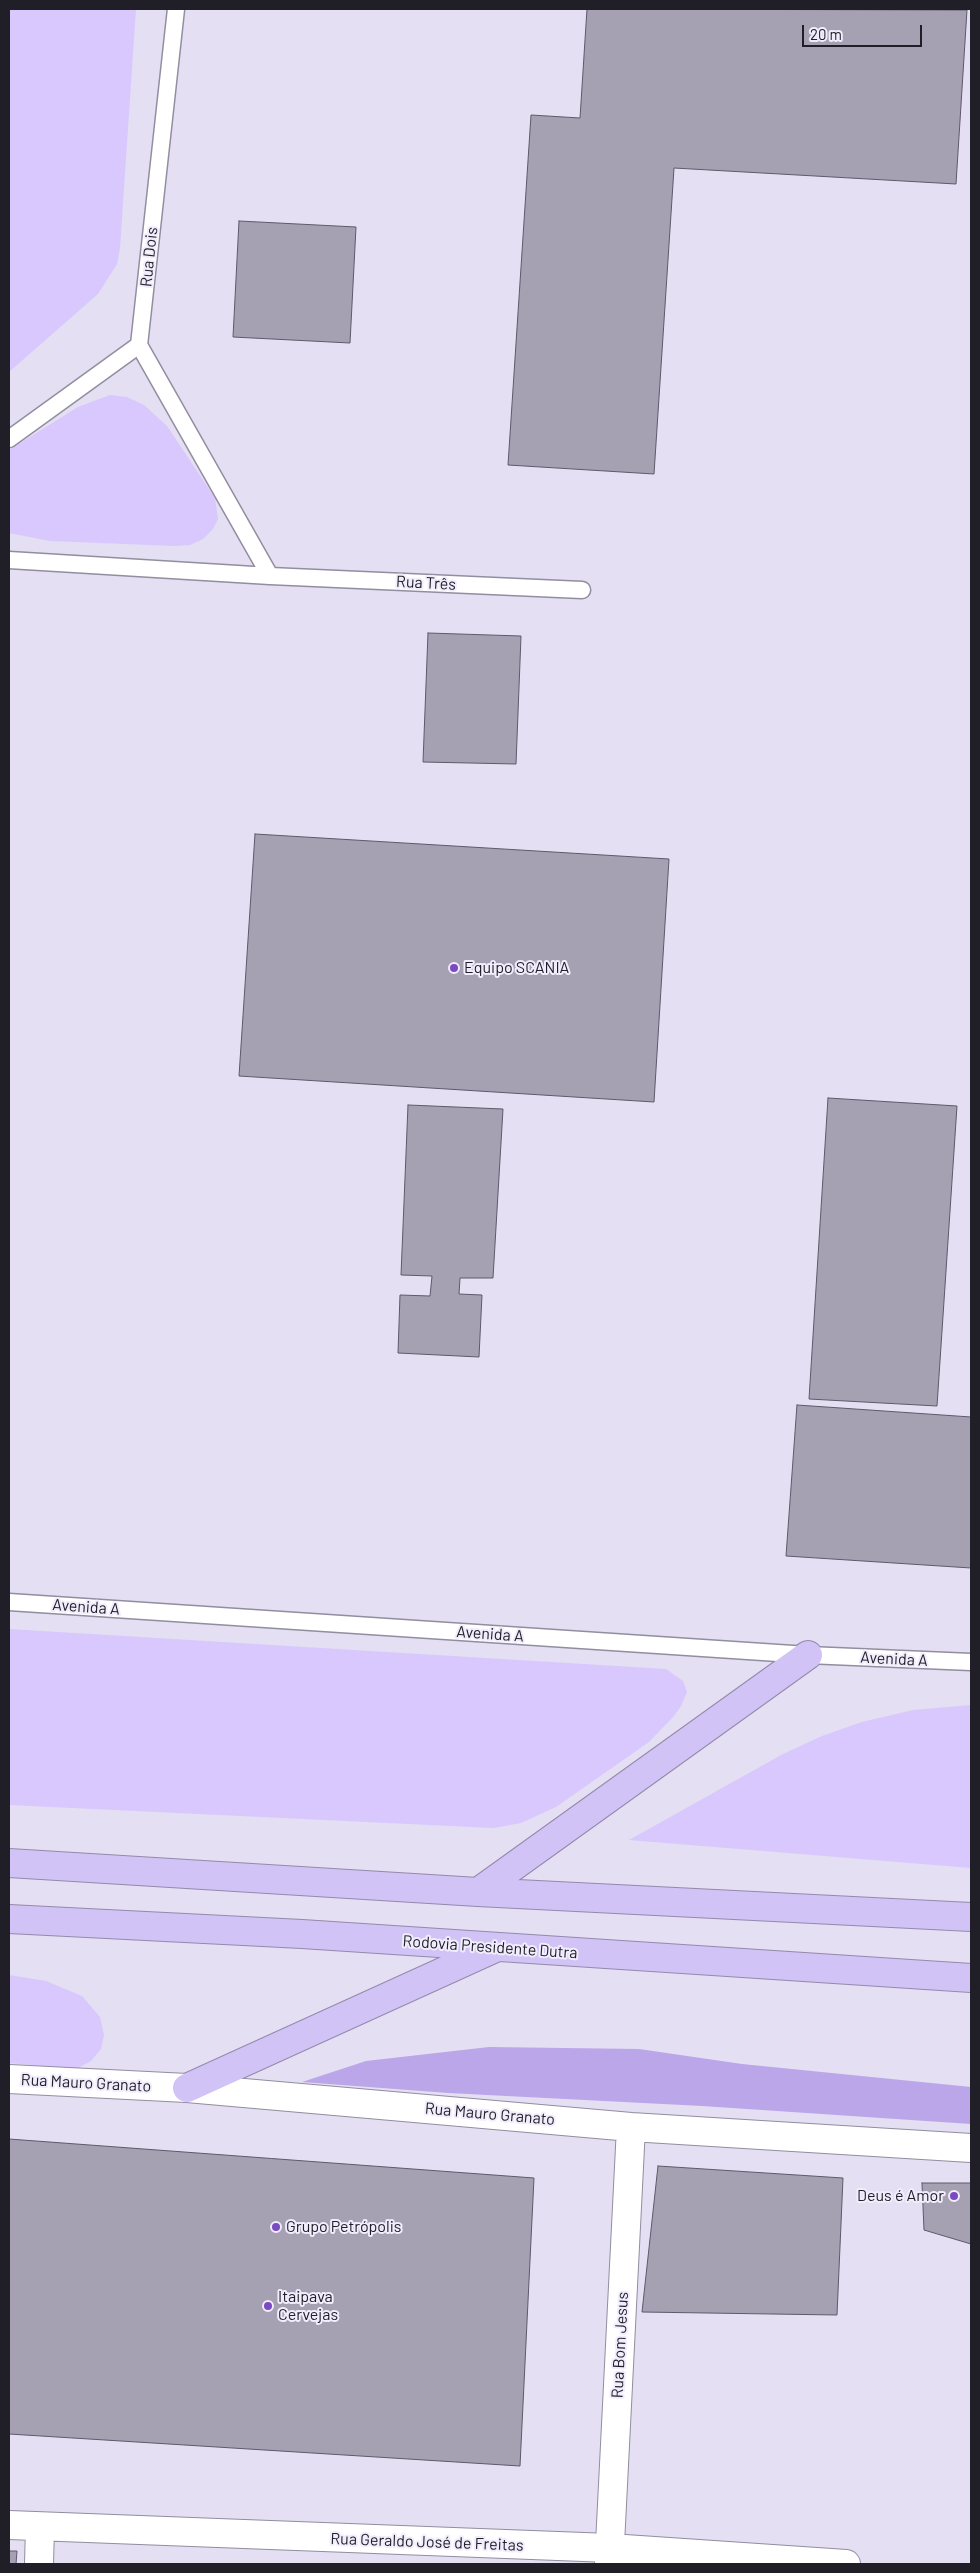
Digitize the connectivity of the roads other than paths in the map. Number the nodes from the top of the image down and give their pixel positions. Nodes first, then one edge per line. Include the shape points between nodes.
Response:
1 (176, 9) edge
2 (139, 345) junction
3 (9, 439) edge
4 (9, 560) edge
5 (270, 576) junction
6 (582, 590) dead end
7 (9, 1602) edge
8 (808, 1655) junction
9 (971, 1662) edge
10 (9, 1863) edge
11 (478, 1892) junction
12 (971, 1917) edge
13 (9, 1919) edge
14 (497, 1947) junction
15 (971, 1978) edge
16 (9, 2079) edge
17 (187, 2088) junction
18 (631, 2127) junction
19 (971, 2148) edge
20 (9, 2525) edge
21 (40, 2527) junction
22 (610, 2556) edge
23 (39, 2564) edge
24 (846, 2564) edge

1 - 2 lane, Rua Dois
2 - 3 lane
2 - 5 lane
4 - 5 lane, Rua Três
5 - 6 lane, Rua Três
7 - 8 lane, Avenida A
8 - 9 lane, Avenida A
8 - 11 highway
10 - 11 highway
11 - 12 highway
13 - 14 highway, Rodovia Presidente Dutra
14 - 15 highway, Rodovia Presidente Dutra
14 - 17 highway
16 - 17 street, Rua Mauro Granato
17 - 18 street, Rua Mauro Granato
18 - 19 street, Rua Mauro Granato
18 - 22 street, Rua Bom Jesus
20 - 21 street, Rua Geraldo José de Freitas
21 - 22 street, Rua Geraldo José de Freitas
21 - 23 street
22 - 24 street, Rua Geraldo José de Freitas

